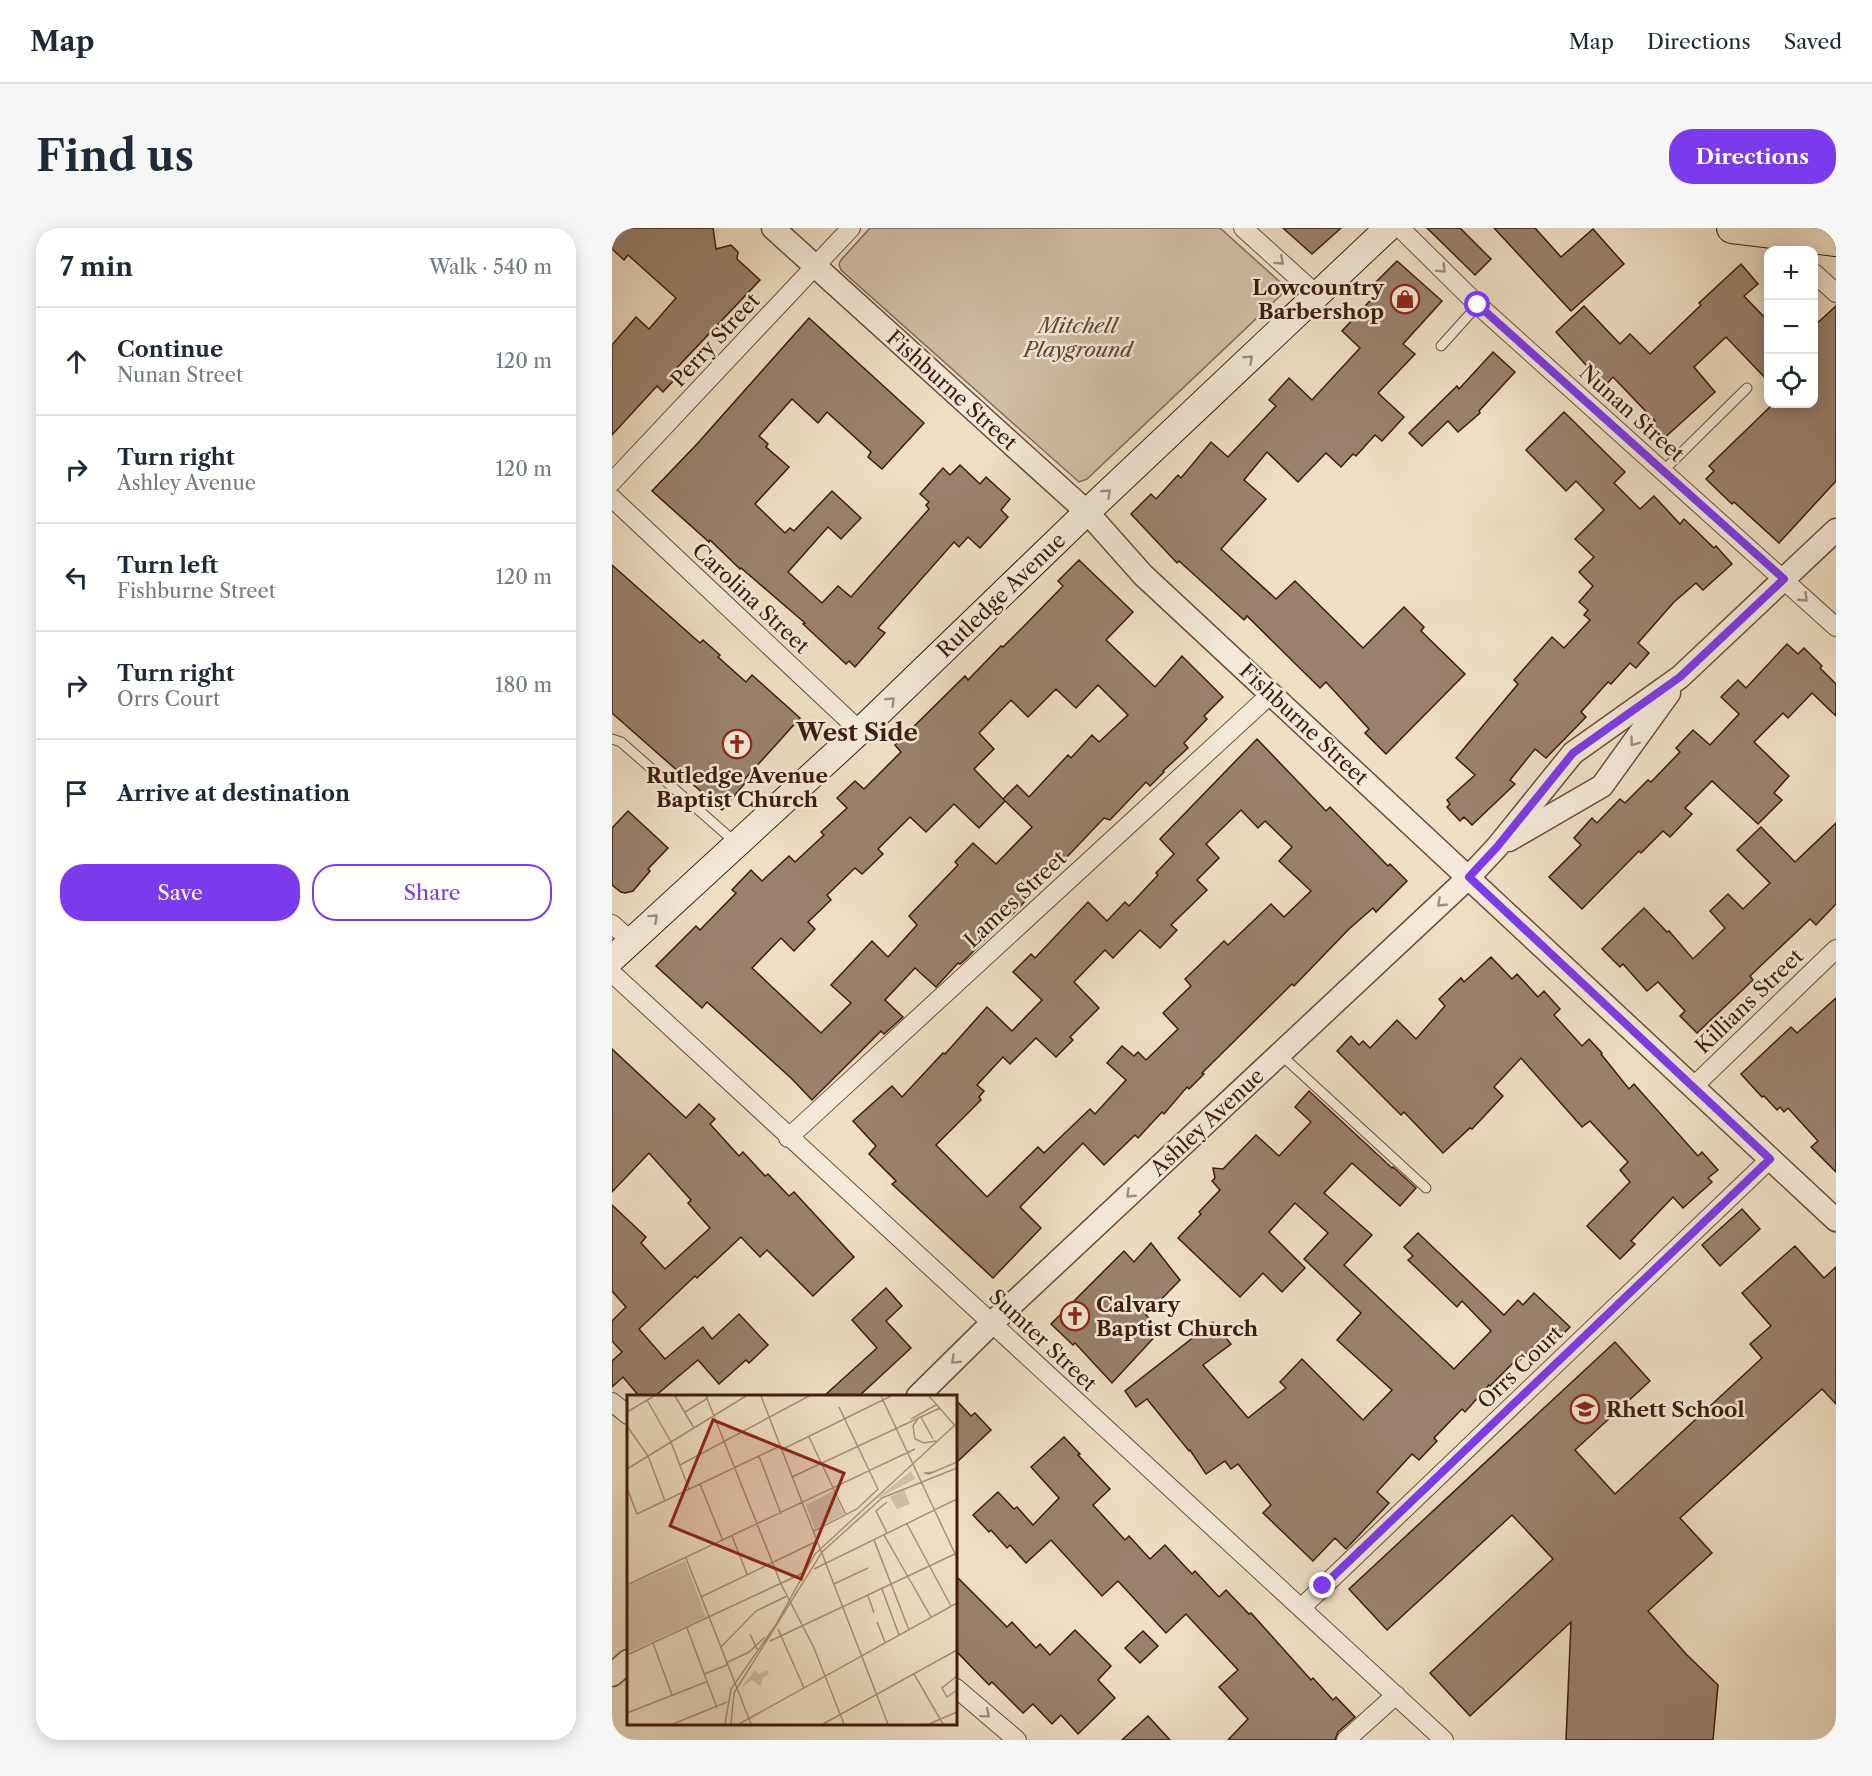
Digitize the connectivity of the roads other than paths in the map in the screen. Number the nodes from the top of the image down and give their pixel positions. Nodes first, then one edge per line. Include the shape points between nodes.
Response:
1 (773, 228) edge
2 (850, 228) edge
3 (1243, 228) edge
4 (1388, 228) edge
5 (1400, 228) edge
6 (1732, 228) edge
7 (1836, 241) edge
8 (1779, 242) edge
9 (816, 266) junction
10 (1818, 277) edge
11 (1836, 293) edge
12 (1317, 295) junction
13 (1478, 305) junction
14 (1441, 345) dead end
15 (1747, 388) dead end
16 (1663, 471) junction
17 (612, 482) edge
18 (612, 498) edge
19 (1086, 512) junction
20 (1836, 530) edge
21 (1784, 579) junction
22 (1836, 627) edge
23 (1680, 677) junction
24 (1272, 693) junction
25 (860, 731) junction
26 (612, 739) edge
27 (737, 844) junction
28 (1497, 847) junction
29 (1469, 877) junction
30 (621, 932) edge
31 (1836, 949) edge
32 (612, 958) edge
33 (612, 974) edge
34 (1280, 1054) junction
35 (1694, 1086) junction
36 (788, 1138) junction
37 (1770, 1159) junction
38 (1426, 1188) dead end
39 (1836, 1220) edge
40 (992, 1323) junction
41 (919, 1395) edge
42 (612, 1402) edge
43 (627, 1414) edge
44 (1302, 1607) junction
45 (627, 1662) edge
46 (612, 1675) edge
47 (957, 1689) edge
48 (1396, 1695) junction
49 (1017, 1740) edge
50 (1346, 1740) edge
51 (1444, 1740) edge

1 - 9 street, Fishburne Street
2 - 9 street, Perry Street
3 -> 12 street
4 - 12 main road, Rutledge Avenue
5 -> 13 street, Nunan Street
6 - 8 highway
7 - 8 highway
9 - 17 street, Perry Street
9 - 19 street, Fishburne Street
10 - 11 street
19 -> 12 main road, Rutledge Avenue
13 - 14 lane
13 - 16 street, Nunan Street
15 - 16 lane
16 - 21 street, Nunan Street
18 - 25 street, Carolina Street
19 - 24 street, Fishburne Street via 1143,575
25 -> 19 main road, Rutledge Avenue
20 - 21 street, Ashley Avenue
21 -> 22 street, Nunan Street
21 - 23 street, Ashley Avenue
23 - 28 street, Ashley Avenue via 1573,753
23 -> 28 street, Ashley Avenue via 1602,786
24 - 29 street, Fishburne Street
24 - 36 street, Lames Street
25 - 27 main road, Rutledge Avenue
26 - 27 lane via 621,742
30 -> 27 main road, Rutledge Avenue
28 - 29 street, Ashley Avenue
29 -> 34 street, Ashley Avenue
29 - 35 street, Fishburne Street
30 - 32 main road, Rutledge Avenue
31 - 35 street, Killians Street
33 - 36 street, Sumter Street
34 - 38 lane
34 -> 40 street, Ashley Avenue
35 - 37 street, Fishburne Street
36 - 40 street, Sumter Street
37 - 39 street, Fishburne Street
37 - 44 street, Orrs Court
40 -> 41 street, Ashley Avenue
40 - 44 street, Sumter Street
42 - 43 street
44 - 48 street, Sumter Street
45 - 46 street
47 -> 49 street
48 - 50 street
48 - 51 street, Sumter Street

